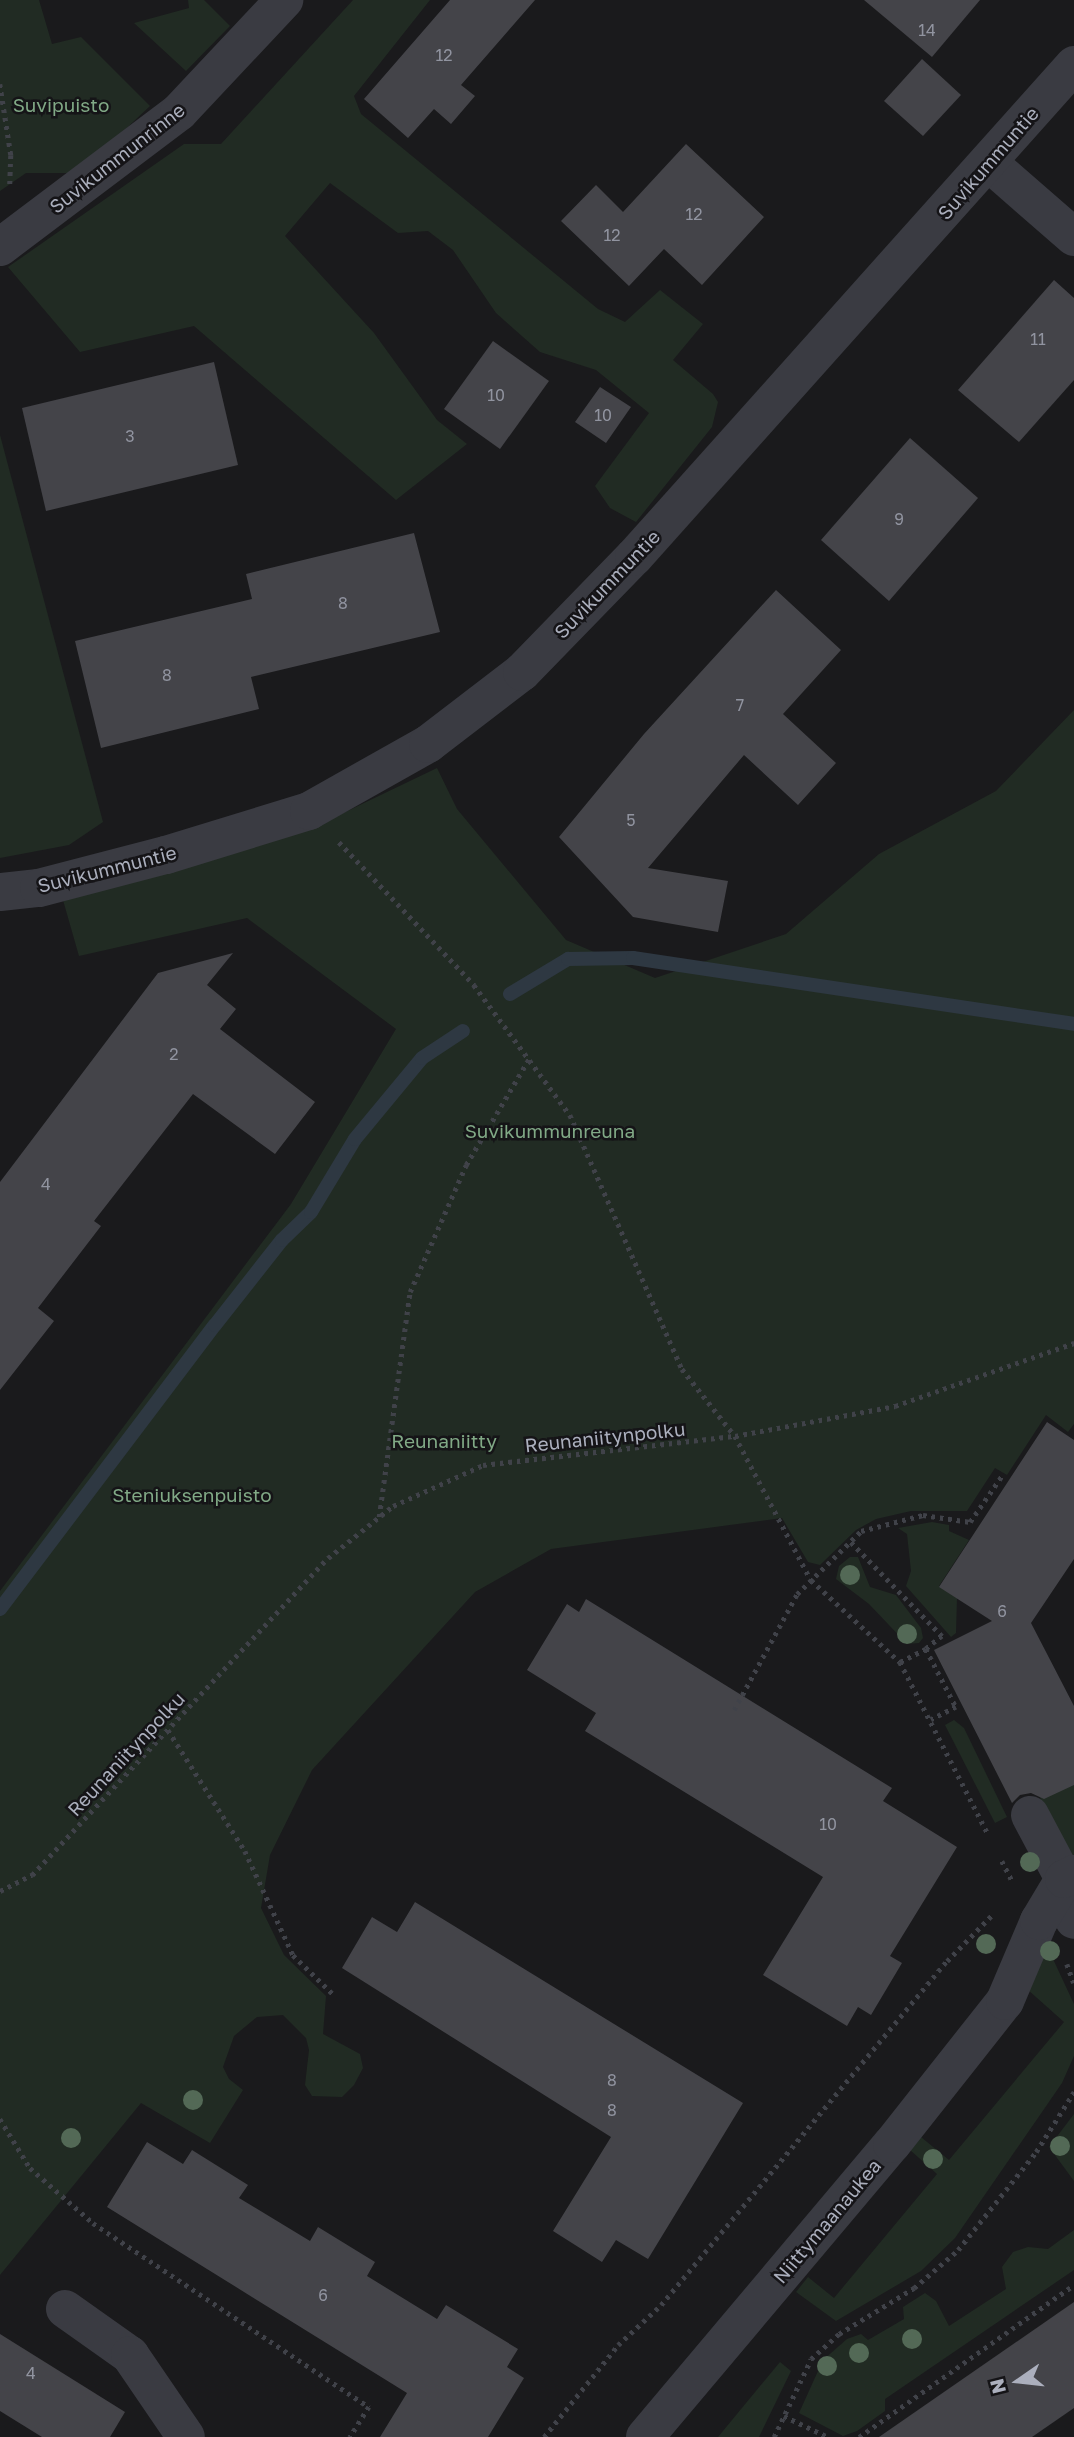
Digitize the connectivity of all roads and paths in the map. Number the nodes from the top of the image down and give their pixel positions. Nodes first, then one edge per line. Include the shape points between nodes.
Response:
1 (284, 0) edge
2 (1074, 65) edge
3 (0, 84) edge
4 (988, 162) junction
5 (1074, 237) edge
6 (4, 244) edge
7 (309, 811) junction
8 (0, 892) edge
9 (529, 1059) junction
10 (1074, 1343) edge
11 (735, 1436) junction
12 (1001, 1477) dead end
13 (379, 1517) junction
14 (851, 1542) junction
15 (811, 1580) junction
16 (926, 1649) junction
17 (900, 1662) junction
18 (734, 1710) dead end
19 (931, 1720) junction
20 (168, 1729) junction
21 (1030, 1815) dead end
22 (991, 1839) dead end
23 (997, 1851) dead end
24 (1069, 1876) edge
25 (0, 1891) edge
26 (998, 1911) dead end
27 (1074, 1920) edge
28 (333, 1994) dead end
29 (1074, 2092) edge
30 (0, 2119) edge
31 (1074, 2285) edge
32 (65, 2309) dead end
33 (784, 2416) junction
34 (186, 2437) edge
35 (350, 2437) edge
36 (544, 2437) edge
37 (645, 2437) edge
38 (774, 2437) edge
39 (828, 2437) edge
40 (859, 2437) edge

1 - 6 street, Suvikummunrinne via 180,112
2 - 4 street, Suvikummuntie
3 - 6 path via 11,155
4 - 5 street
4 - 7 street, Suvikummuntie via 634,557 522,672 428,744
7 - 8 street, Suvikummuntie via 154,858 39,888
7 - 9 path via 474,985
9 - 11 path via 569,1115 682,1369
9 - 13 path via 466,1165 410,1292
10 - 11 path, Reunaniitynpolku via 895,1406
11 - 13 path, Reunaniitynpolku via 483,1465 393,1506
11 - 15 path
12 - 14 path via 970,1522 923,1515 861,1531
13 - 20 path, Reunaniitynpolku via 328,1558
14 - 15 path
14 - 16 path via 942,1636
15 - 17 path
15 - 18 path via 797,1594
16 - 17 path
16 - 19 path via 956,1707
17 - 19 path
19 - 22 path
20 - 25 path, Reunaniitynpolku via 32,1875
20 - 28 path via 245,1851 293,1955
21 - 24 street
23 - 24 path via 1021,1899
24 - 27 street
24 - 37 street, Niittymaanaukea via 1039,1921 1004,2001 892,2144
26 - 36 path via 986,1917 938,1972 661,2305 618,2345
29 - 33 path via 1036,2152 958,2250 914,2288 839,2334 811,2359
30 - 35 path via 30,2168 93,2223 369,2407
31 - 40 path
32 - 34 street via 130,2355
33 - 38 path
33 - 39 path

